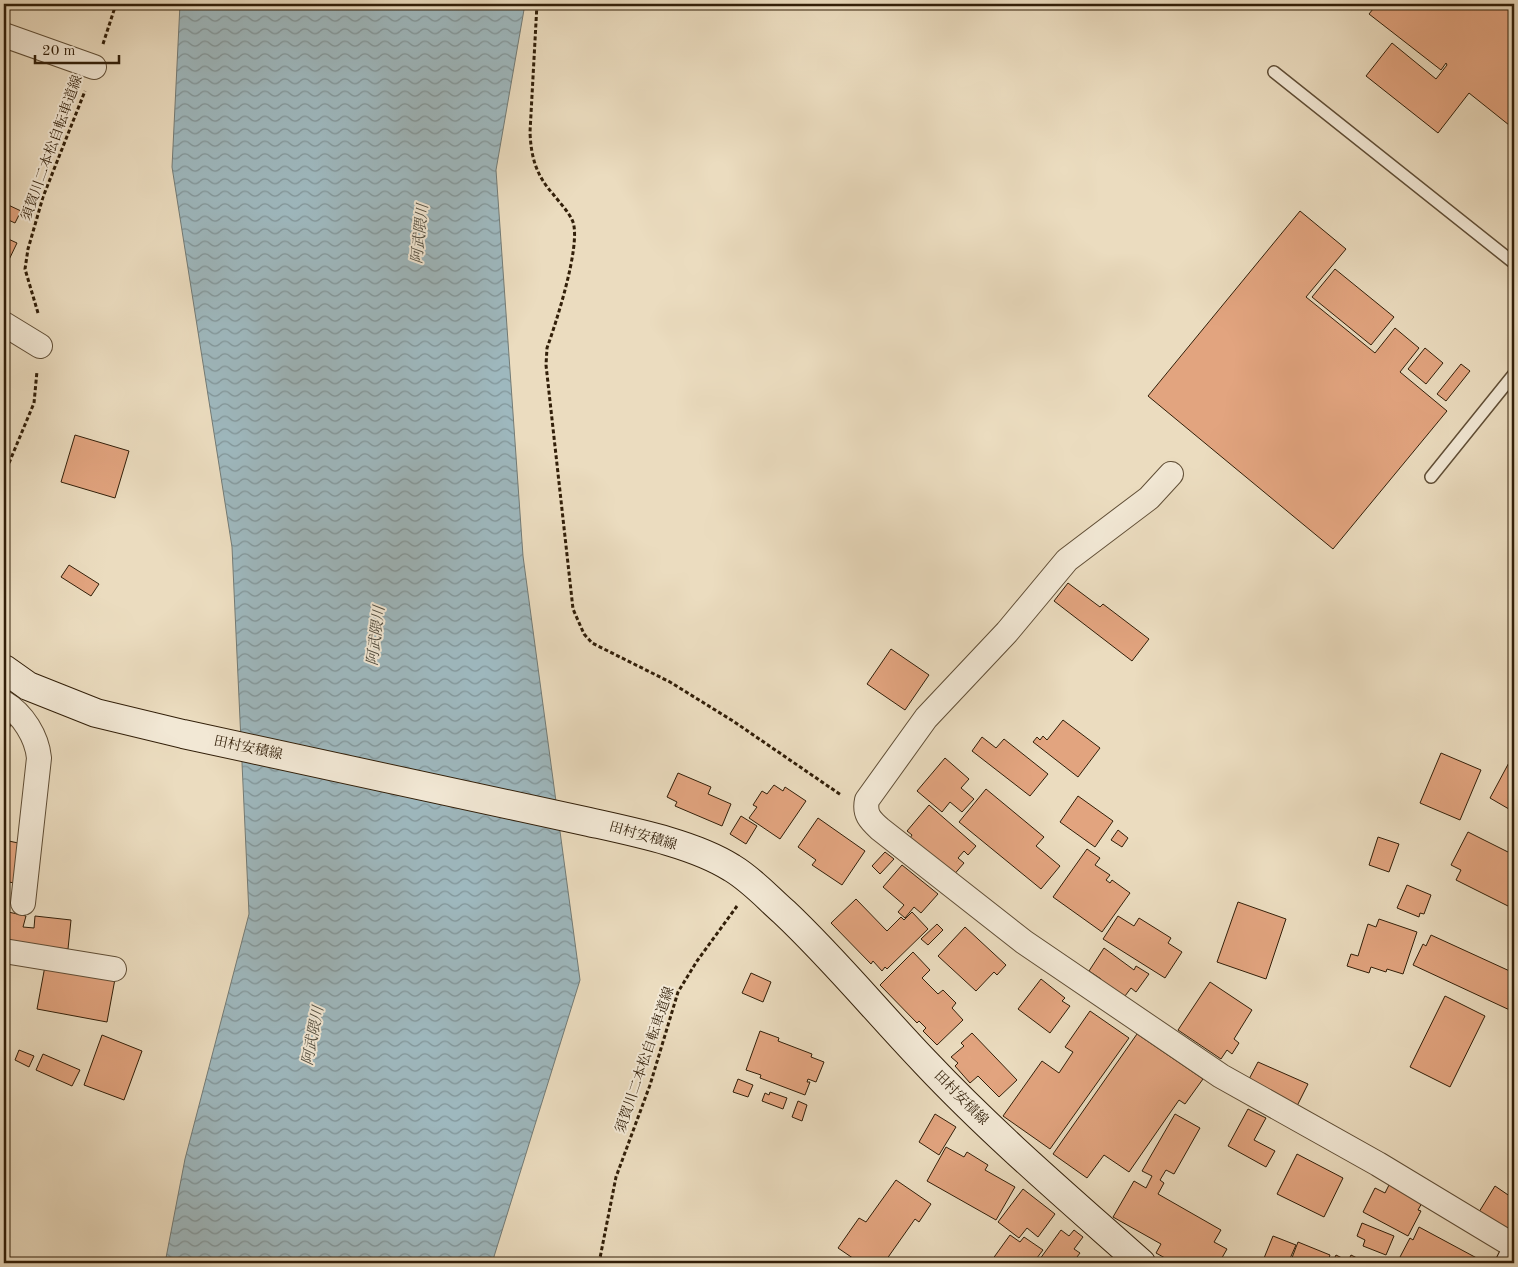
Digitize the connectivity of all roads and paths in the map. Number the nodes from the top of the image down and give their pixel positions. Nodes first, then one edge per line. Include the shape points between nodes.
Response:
1 (116, 4) edge
2 (537, 4) edge
3 (4, 35) edge
4 (94, 67) junction
5 (1274, 72) dead end
6 (1514, 263) edge
7 (4, 324) edge
8 (40, 346) junction
9 (1514, 374) edge
10 (1171, 474) dead end
11 (4, 475) edge
12 (1431, 477) dead end
13 (4, 669) edge
14 (4, 703) edge
15 (866, 812) junction
16 (750, 882) junction
17 (23, 903) dead end
18 (4, 951) edge
19 (114, 969) dead end
20 (1514, 1246) edge
21 (1514, 1255) edge
22 (599, 1263) edge
23 (1141, 1263) edge
24 (1510, 1263) edge

1 - 4 path, 須賀川二本松自転車道線
2 - 15 path via 531,153 542,180 573,223 575,244 547,348 546,365 572,609 577,622 592,643 670,682
3 - 4 street
4 - 8 path, 須賀川二本松自転車道線 via 43,197 28,249 26,269 42,330
5 - 6 lane
7 - 8 street
8 - 11 path, 須賀川二本松自転車道線 via 34,403
9 - 12 lane
10 - 15 street via 1149,498 1067,560 1007,632 926,718 868,800
13 - 16 main road, 田村安積線 via 28,686 78,706 183,734 639,834 709,856 733,868
14 - 17 street via 22,719 38,748 39,758
15 - 20 street via 880,829 1024,942 1221,1076 1378,1164
16 - 22 path, 須賀川二本松自転車道線 via 678,992 650,1084 616,1177
16 - 23 main road, 田村安積線 via 799,927 926,1064 1006,1143
18 - 19 street
21 - 24 main road

